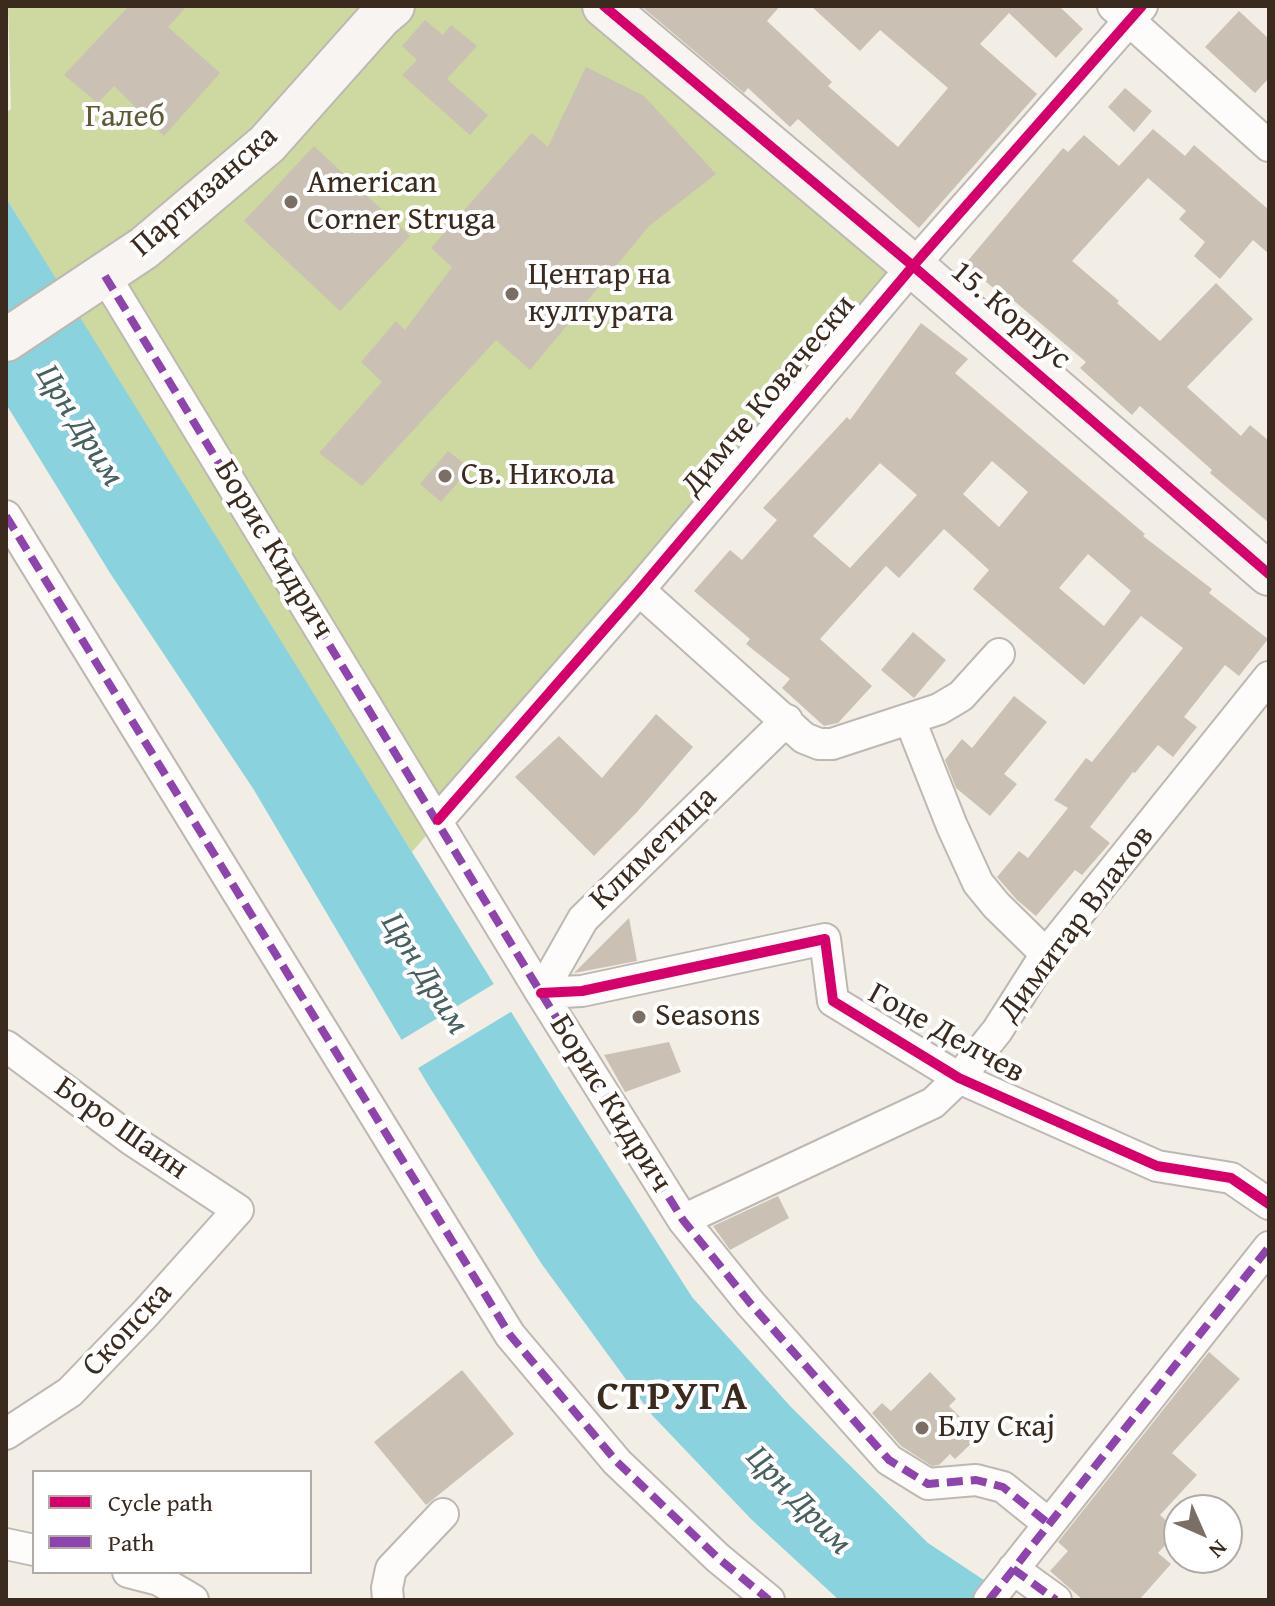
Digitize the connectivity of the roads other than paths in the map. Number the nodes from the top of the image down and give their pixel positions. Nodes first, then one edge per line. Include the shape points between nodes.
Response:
1 (604, 6) edge
2 (387, 10) edge
3 (1128, 11) edge
4 (1269, 146) edge
5 (913, 266) junction
6 (105, 276) junction
7 (6, 340) edge
8 (6, 516) edge
9 (1269, 574) edge
10 (639, 590) junction
11 (999, 654) dead end
12 (1269, 677) edge
13 (787, 720) junction
14 (910, 720) junction
15 (438, 820) junction
16 (1046, 954) junction
17 (541, 993) junction
18 (6, 1046) edge
19 (959, 1078) junction
20 (1269, 1204) edge
21 (238, 1210) joint
22 (683, 1220) junction
23 (1269, 1247) edge
24 (6, 1434) edge
25 (443, 1514) dead end
26 (1049, 1524) junction
27 (6, 1544) edge
28 (32, 1550) edge
29 (1013, 1569) junction
30 (136, 1574) edge
31 (193, 1600) edge
32 (388, 1600) edge
33 (769, 1600) edge
34 (989, 1600) edge
35 (1056, 1600) edge

1 - 5 street, 15. Корпус
2 - 6 street, Партизанска via 267,144
3 - 4 street
3 - 5 street, Димче Ковачески
5 - 9 street, 15. Корпус
5 - 10 street, Димче Ковачески
6 - 7 street, Партизанска
6 - 15 street, Борис Кидрич
8 - 33 street via 510,1335 617,1462
10 - 13 street
10 - 15 street, Димче Ковачески
11 - 14 street via 961,696
12 - 16 street, Димитар Влахов
13 - 14 street via 804,738 832,744
13 - 17 street, Климетица via 583,919
14 - 16 street via 978,883
15 - 17 street, Борис Кидрич
16 - 19 street, Димитар Влахов via 997,1031
17 - 19 street, Гоце Делчев via 582,991 825,939 833,1001
17 - 22 street, Борис Кидрич
18 - 21 street, Боро Шаин via 132,1140
19 - 20 street, Гоце Делчев via 1157,1166 1231,1178
19 - 22 street, Димитар Влахов via 933,1103
21 - 24 street, Скопска via 70,1392
22 - 26 street, Борис Кидрич via 889,1460 928,1484 976,1480 1003,1487
23 - 26 street
25 - 32 street via 391,1569
26 - 29 street
27 - 28 street
29 - 34 street
29 - 35 street
30 - 31 street via 159,1580

